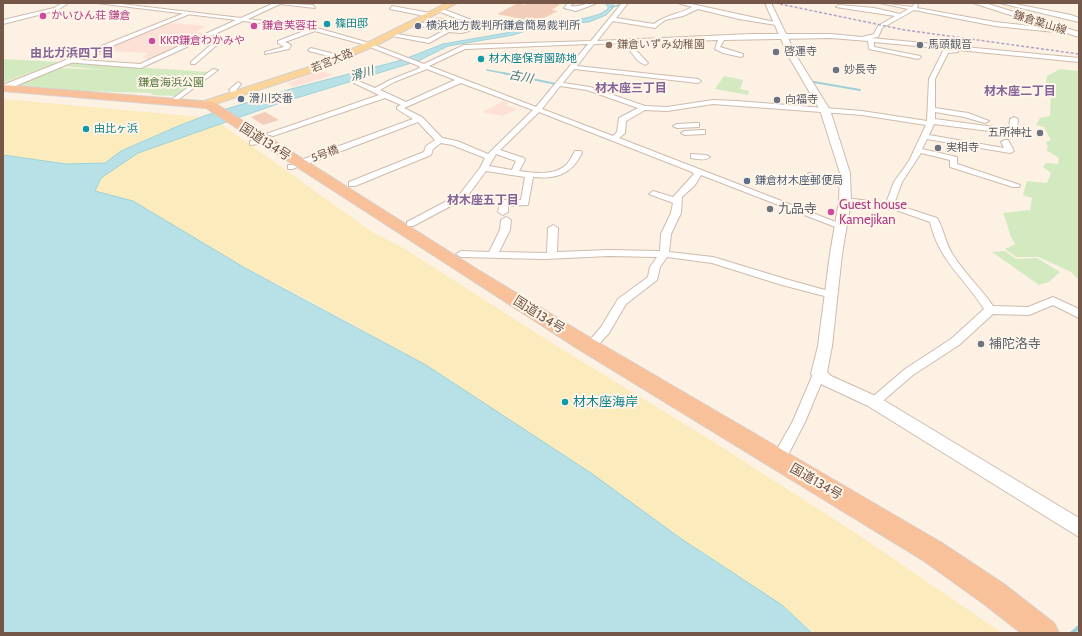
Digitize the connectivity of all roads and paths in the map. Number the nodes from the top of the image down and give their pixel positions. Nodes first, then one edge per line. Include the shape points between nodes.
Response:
1 (65, 3) edge
2 (100, 3) edge
3 (264, 3) edge
4 (278, 3) edge
5 (282, 3) edge
6 (453, 3) edge
7 (571, 3) edge
8 (589, 3) edge
9 (681, 3) edge
10 (883, 3) edge
11 (977, 3) edge
12 (1003, 3) edge
13 (624, 4) edge
14 (769, 6) edge
15 (915, 6) edge
16 (269, 7) junction
17 (313, 7) dead end
18 (697, 7) junction
19 (839, 7) dead end
20 (392, 8) dead end
21 (1064, 8) dead end
22 (440, 10) junction
23 (189, 13) junction
24 (430, 15) junction
25 (902, 16) junction
26 (1071, 17) junction
27 (242, 19) junction
28 (612, 19) junction
29 (1079, 19) edge
30 (3, 22) edge
31 (502, 22) dead end
32 (412, 23) junction
33 (776, 23) junction
34 (482, 26) junction
35 (316, 29) junction
36 (448, 30) junction
37 (1065, 31) junction
38 (390, 35) junction
39 (1079, 35) edge
40 (783, 36) junction
41 (841, 37) junction
42 (721, 38) junction
43 (201, 39) junction
44 (871, 40) junction
45 (635, 41) junction
46 (592, 43) junction
47 (369, 45) junction
48 (311, 50) dead end
49 (267, 53) dead end
50 (741, 55) dead end
51 (340, 57) junction
52 (918, 57) dead end
53 (1067, 59) junction
54 (1079, 60) edge
55 (68, 61) junction
56 (193, 63) dead end
57 (646, 63) dead end
58 (424, 67) junction
59 (573, 67) junction
60 (215, 70) dead end
61 (459, 81) junction
62 (698, 81) dead end
63 (356, 82) dead end
64 (558, 85) junction
65 (691, 87) dead end
66 (3, 88) edge
67 (700, 89) dead end
68 (376, 90) junction
69 (386, 95) junction
70 (173, 101) junction
71 (205, 104) junction
72 (407, 105) junction
73 (644, 108) junction
74 (931, 109) junction
75 (537, 110) junction
76 (825, 110) junction
77 (419, 119) junction
78 (1014, 119) dead end
79 (986, 121) dead end
80 (930, 122) junction
81 (696, 125) dead end
82 (677, 126) dead end
83 (702, 132) dead end
84 (685, 133) dead end
85 (269, 136) dead end
86 (924, 136) junction
87 (612, 139) junction
88 (439, 140) junction
89 (1005, 142) dead end
90 (918, 150) junction
91 (578, 153) dead end
92 (491, 154) junction
93 (694, 156) dead end
94 (706, 157) dead end
95 (304, 162) dead end
96 (484, 168) junction
97 (696, 171) junction
98 (514, 173) junction
99 (529, 175) junction
100 (809, 176) dead end
101 (352, 184) dead end
102 (845, 184) junction
103 (1016, 185) dead end
104 (653, 194) dead end
105 (677, 201) junction
106 (845, 201) junction
107 (889, 206) junction
108 (410, 224) dead end
109 (842, 226) junction
110 (553, 228) dead end
111 (461, 254) dead end
112 (493, 254) junction
113 (664, 254) junction
114 (552, 256) junction
115 (832, 295) junction
116 (990, 310) junction
117 (1079, 314) edge
118 (596, 340) dead end
119 (819, 374) junction
120 (874, 402) junction
121 (782, 452) dead end
122 (1079, 528) edge
123 (1044, 633) edge

1 - 30 street via 56,9
2 - 23 street
3 - 16 street
4 - 16 street
5 - 17 street
6 - 22 main road, 若宮大路
7 - 8 street via 566,8 576,9 592,4
9 - 18 street
10 - 15 street
11 - 37 main road, 鎌倉葉山線
12 - 26 street
13 - 28 street
14 - 33 street
15 - 25 street
15 - 37 street via 995,24
16 - 27 street
18 - 28 street via 681,15 663,19 655,26
18 - 33 street via 739,18
19 - 25 street
20 - 24 street
21 - 26 street
22 - 24 main road, 若宮大路
22 - 34 street
23 - 27 street
23 - 55 street
24 - 32 main road, 若宮大路
25 - 41 street via 880,27 873,37
26 - 29 street
27 - 35 street
27 - 43 street
28 - 46 street
31 - 34 street
32 - 36 street
32 - 38 main road, 若宮大路
33 - 40 street
34 - 36 street via 461,31
35 - 47 street
35 - 49 street via 280,42 288,45 287,48
36 - 38 street via 429,41
37 - 39 main road, 鎌倉葉山線
38 - 47 main road, 若宮大路
40 - 41 street
40 - 42 street
40 - 76 street
41 - 44 street
42 - 45 street
42 - 50 street via 716,48
43 - 55 street via 141,66
43 - 56 street via 216,43 205,49
44 - 52 street via 870,48
44 - 53 street
45 - 46 street
45 - 57 street via 630,47 640,60
46 - 58 street via 464,48
46 - 59 street
47 - 51 main road, 若宮大路
47 - 58 street
48 - 51 street
51 - 71 main road, 若宮大路 via 304,73 236,89
53 - 54 street
53 - 74 street via 1065,61 946,51 932,79
55 - 66 street
58 - 61 street
58 - 68 street
59 - 62 street
59 - 64 street
60 - 70 street
61 - 72 street
61 - 75 street
63 - 68 street
64 - 73 street via 588,88
64 - 75 street
65 - 67 street
66 - 70 highway, 国道134号
68 - 69 street
69 - 72 street
69 - 85 street
70 - 71 highway, 国道134号
71 - 123 highway, 国道134号 via 568,334 933,552 994,594
72 - 77 street via 399,108
73 - 76 street via 713,102
73 - 87 street via 622,120 621,133
74 - 79 street
74 - 80 street
75 - 87 street
75 - 92 street
76 - 80 street
76 - 102 street via 844,164
77 - 88 street
77 - 95 street, 5号橋
78 - 80 street via 1013,132
80 - 86 street
81 - 82 street
83 - 84 street
86 - 89 street via 1010,151
86 - 90 street
87 - 97 street
88 - 92 street
88 - 101 street via 429,148 428,153
90 - 103 street via 954,159 953,165
90 - 107 street via 898,182
91 - 99 street via 564,171
92 - 96 street
92 - 98 street via 521,160
93 - 94 street
96 - 98 street
96 - 108 street via 462,196
97 - 105 street via 696,179 678,196
97 - 109 street
98 - 99 street
99 - 112 street via 525,203 504,203 505,230
100 - 102 street
102 - 106 street
104 - 105 street
105 - 113 street via 676,213 666,234
106 - 107 street
106 - 109 street
107 - 116 street via 934,220 944,251 952,264 982,296
109 - 115 street
110 - 114 street
111 - 112 street
112 - 114 street
113 - 114 street
113 - 115 street via 713,260
113 - 118 street via 655,267 653,278 622,302
115 - 119 street
116 - 117 street via 1029,311 1054,301
116 - 120 street via 955,342 909,372
119 - 120 street via 826,380
119 - 121 street via 799,422
120 - 122 street

